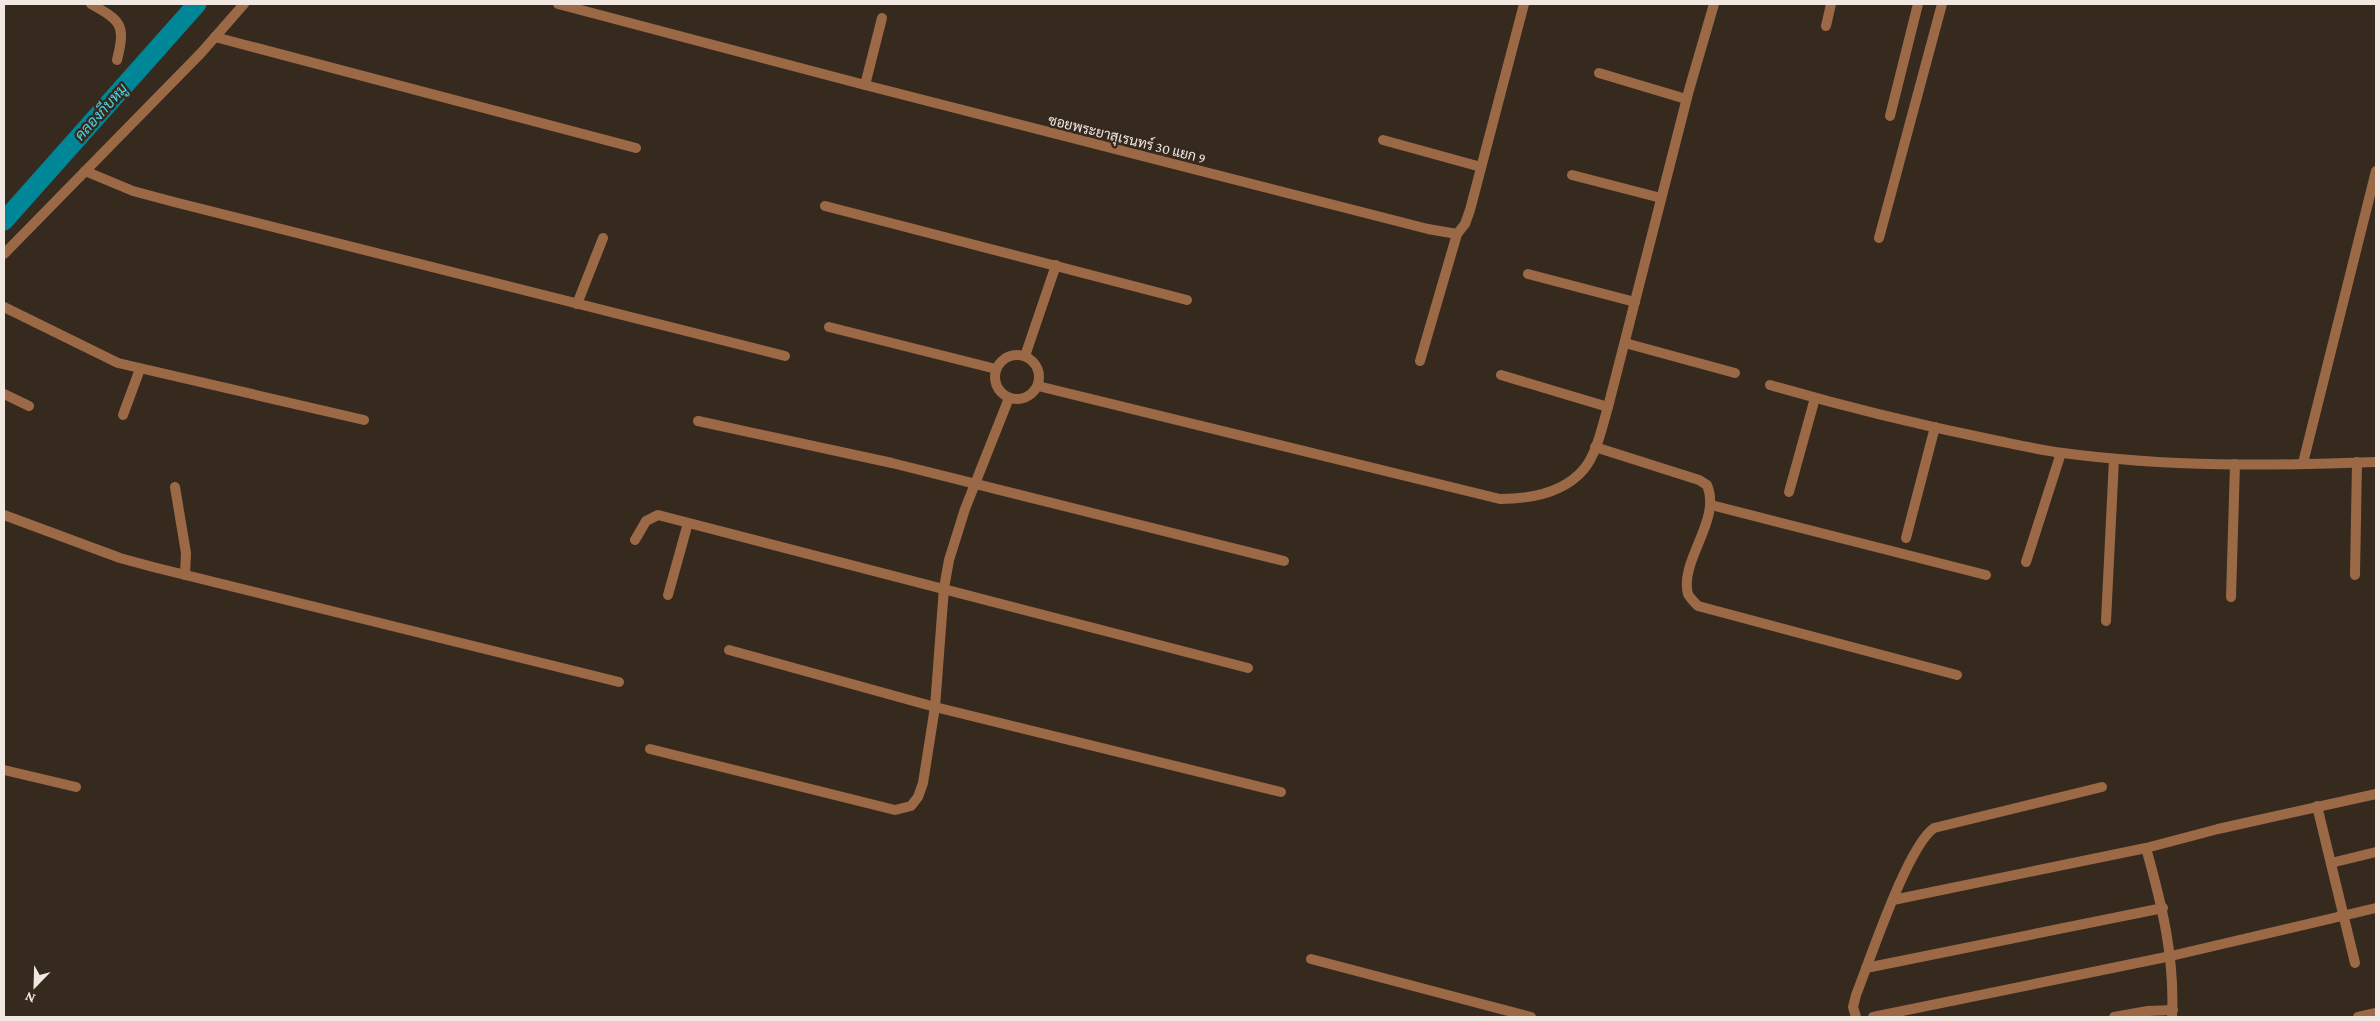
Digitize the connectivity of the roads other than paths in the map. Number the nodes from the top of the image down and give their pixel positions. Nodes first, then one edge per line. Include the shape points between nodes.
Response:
1 (91, 4) edge
2 (244, 4) edge
3 (558, 4) edge
4 (1524, 4) edge
5 (1714, 4) edge
6 (1831, 4) edge
7 (1918, 4) edge
8 (1942, 4) edge
9 (882, 18) dead end
10 (1826, 26) dead end
11 (215, 37) junction
12 (117, 60) dead end
13 (1599, 73) dead end
14 (865, 85) junction
15 (1686, 99) junction
16 (1890, 116) dead end
17 (1383, 140) dead end
18 (636, 148) dead end
19 (1481, 167) junction
20 (85, 171) junction
21 (2376, 171) edge
22 (1572, 175) dead end
23 (1661, 198) junction
24 (825, 206) dead end
25 (1457, 234) junction
26 (603, 238) dead end
27 (1879, 238) dead end
28 (4, 254) edge
29 (1056, 265) junction
30 (1528, 274) dead end
31 (1187, 300) dead end
32 (1635, 302) junction
33 (577, 304) junction
34 (4, 307) edge
35 (830, 327) dead end
36 (1625, 343) junction
37 (785, 356) dead end
38 (1025, 356) junction
39 (1420, 361) dead end
40 (140, 369) junction
41 (996, 369) junction
42 (1735, 373) dead end
43 (1501, 375) dead end
44 (1770, 384) dead end
45 (1038, 386) junction
46 (4, 394) edge
47 (1008, 398) junction
48 (1815, 398) junction
49 (28, 406) dead end
50 (1608, 407) junction
51 (123, 415) dead end
52 (364, 420) dead end
53 (698, 421) dead end
54 (1935, 427) junction
55 (1595, 447) junction
56 (2061, 453) junction
57 (2114, 459) junction
58 (2303, 462) junction
59 (2357, 462) junction
60 (2376, 462) edge
61 (2235, 464) junction
62 (977, 483) junction
63 (175, 487) dead end
64 (1790, 492) dead end
65 (1711, 504) junction
66 (4, 514) edge
67 (688, 523) junction
68 (1906, 538) dead end
69 (635, 540) dead end
70 (1284, 561) dead end
71 (2026, 562) dead end
72 (1986, 574) dead end
73 (185, 575) junction
74 (2355, 575) dead end
75 (944, 588) junction
76 (668, 595) dead end
77 (2232, 597) dead end
78 (2106, 621) dead end
79 (729, 650) dead end
80 (1248, 668) dead end
81 (1956, 675) dead end
82 (619, 682) dead end
83 (935, 707) junction
84 (650, 749) dead end
85 (4, 770) edge
86 (76, 787) dead end
87 (2102, 787) dead end
88 (1281, 792) dead end
89 (2376, 794) edge
90 (2317, 806) junction
91 (2146, 848) junction
92 (2376, 852) edge
93 (2331, 863) junction
94 (1892, 900) junction
95 (2163, 908) junction
96 (2376, 908) edge
97 (2343, 916) junction
98 (2171, 956) junction
99 (1312, 959) dead end
100 (2355, 963) dead end
101 (1866, 968) junction
102 (2376, 1013) edge
103 (2172, 1014) edge
104 (1531, 1017) edge
105 (1856, 1017) edge
106 (1873, 1017) edge
107 (2114, 1017) edge
108 (2358, 1017) edge

1 - 12 street via 120,24
2 - 11 street
3 - 14 street, ซอยพระยาสุเรนทร์ 30 แยก 9
4 - 19 street
5 - 15 street
6 - 10 street
7 - 16 street
8 - 27 street
9 - 14 street
11 - 18 street
11 - 20 street
13 - 15 street
14 - 25 street, ซอยพระยาสุเรนทร์ 30 แยก 9
15 - 23 street
17 - 19 street
19 - 25 street via 1465,224
20 - 28 street
20 - 33 street via 133,191
21 - 58 street
22 - 23 street
23 - 32 street
24 - 29 street
25 - 39 street
26 - 33 street
29 - 31 street
29 - 38 street
30 - 32 street
32 - 36 street
33 - 37 street
34 - 40 street via 93,352
35 - 41 street
36 - 42 street
36 - 50 street
38 - 41 street via 1008,357
38 - 45 street via 1037,368
40 - 51 street
40 - 52 street
41 - 47 street via 996,386
43 - 50 street
44 - 48 street
45 - 47 street via 1026,398
45 - 55 street via 1500,499 1529,499 1552,492 1585,468
46 - 49 street
47 - 62 street
48 - 54 street
48 - 64 street
50 - 55 street
53 - 62 street
54 - 56 street
54 - 68 street
55 - 65 street via 1699,480 1707,485
56 - 57 street
56 - 71 street
57 - 61 street
57 - 78 street
58 - 59 street
58 - 61 street
59 - 60 street
59 - 74 street
61 - 77 street
62 - 70 street
62 - 75 street via 965,509
63 - 73 street via 186,553
65 - 72 street
65 - 81 street via 1686,582 1689,596 1698,606
66 - 73 street via 120,558
67 - 69 street via 653,516
67 - 75 street
67 - 76 street
73 - 82 street
75 - 80 street
75 - 83 street
79 - 83 street
83 - 84 street via 923,783 918,797 904,809 895,810
83 - 88 street
85 - 86 street
87 - 94 street via 1934,828 1917,848
89 - 90 street
90 - 91 street
90 - 93 street
91 - 94 street
91 - 95 street
92 - 93 street
93 - 97 street
94 - 101 street
95 - 98 street
95 - 101 street
96 - 97 street
97 - 98 street
97 - 100 street
98 - 103 street
98 - 106 street
99 - 104 street
101 - 105 street via 1853,1006
102 - 108 street
103 - 107 street via 2138,1012

